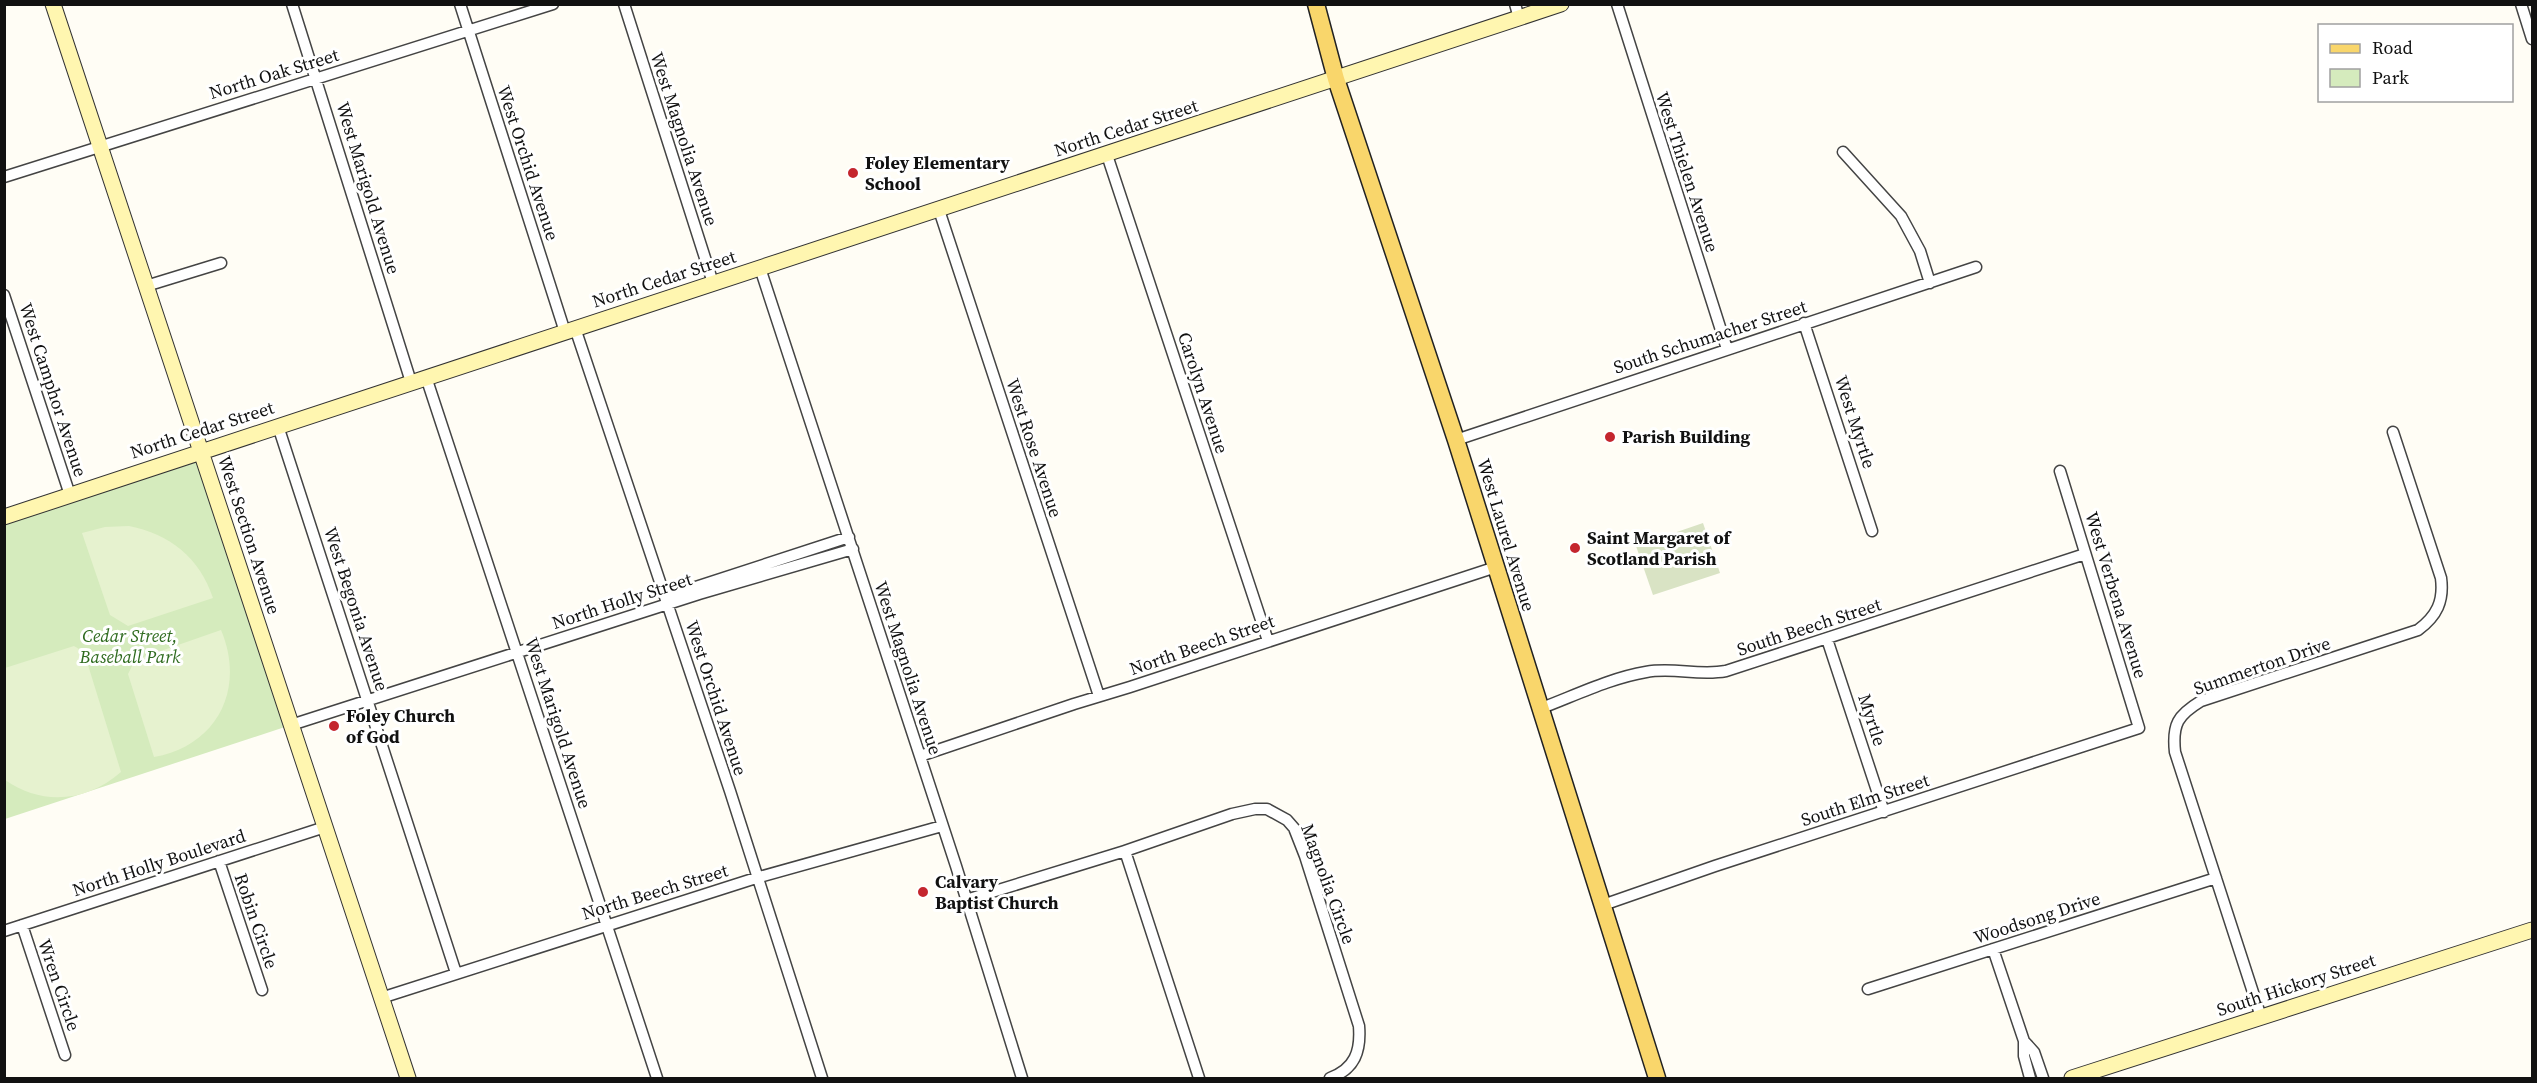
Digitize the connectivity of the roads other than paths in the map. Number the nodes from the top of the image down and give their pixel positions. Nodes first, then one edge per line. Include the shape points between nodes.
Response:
1 (53, 4) edge
2 (292, 4) edge
3 (460, 4) edge
4 (554, 4) edge
5 (624, 4) edge
6 (1316, 4) edge
7 (1561, 4) edge
8 (1617, 4) edge
9 (2521, 4) edge
10 (1517, 11) edge
11 (468, 31) junction
12 (2532, 39) edge
13 (316, 79) junction
14 (1336, 79) junction
15 (100, 146) junction
16 (1843, 152) dead end
17 (1107, 155) junction
18 (4, 177) edge
19 (939, 210) junction
20 (221, 263) dead end
21 (1976, 267) dead end
22 (760, 268) junction
23 (713, 283) junction
24 (1930, 283) junction
25 (146, 286) junction
26 (4, 295) edge
27 (1804, 323) junction
28 (570, 330) junction
29 (1727, 349) junction
30 (419, 380) junction
31 (278, 426) junction
32 (2393, 432) dead end
33 (1456, 440) junction
34 (201, 452) junction
35 (2060, 471) dead end
36 (70, 495) junction
37 (4, 517) edge
38 (1872, 531) dead end
39 (849, 537) junction
40 (853, 549) junction
41 (2085, 554) junction
42 (1496, 567) junction
43 (667, 601) junction
44 (1827, 639) junction
45 (1268, 640) junction
46 (518, 652) junction
47 (1099, 696) junction
48 (369, 701) junction
49 (1539, 709) junction
50 (291, 725) junction
51 (2139, 729) joint
52 (920, 756) junction
53 (1884, 812) junction
54 (942, 826) junction
55 (325, 827) junction
56 (1125, 851) junction
57 (219, 861) junction
58 (756, 878) junction
59 (2216, 878) junction
60 (966, 900) junction
61 (1603, 905) junction
62 (607, 924) junction
63 (22, 925) junction
64 (2532, 930) edge
65 (4, 931) edge
66 (1994, 949) junction
67 (456, 973) junction
68 (1868, 989) dead end
69 (262, 990) dead end
70 (381, 998) junction
71 (2261, 1017) junction
72 (2024, 1041) junction
73 (65, 1055) dead end
74 (408, 1078) edge
75 (657, 1078) edge
76 (822, 1078) edge
77 (1022, 1078) edge
78 (1198, 1078) edge
79 (1330, 1078) edge
80 (1657, 1078) edge
81 (2031, 1078) edge
82 (2043, 1078) edge
83 (2072, 1078) edge

1 - 15 street, West Section Avenue
2 - 13 street, West Marigold Avenue
3 - 11 street, West Orchid Avenue
4 - 11 street, North Oak Street
5 - 23 street, West Magnolia Avenue
6 - 14 main road, West Laurel Avenue
7 - 10 street, North Cedar Street
8 - 29 street, West Thielen Avenue
9 - 12 street
10 - 14 street, North Cedar Street
11 - 13 street, North Oak Street
11 - 28 street, West Orchid Avenue
13 - 15 street, North Oak Street
13 - 30 street, West Marigold Avenue
14 - 17 street, North Cedar Street
14 - 33 main road, West Laurel Avenue
15 - 18 street, North Oak Street
15 - 25 street, West Section Avenue
16 - 24 street via 1901,216 1920,252
17 - 19 street, North Cedar Street
17 - 45 street, Carolyn Avenue
19 - 22 street, North Cedar Street
19 - 47 street, West Rose Avenue
20 - 25 street
21 - 24 street, South Schumacher Street
22 - 23 street, North Cedar Street
22 - 39 street, West Magnolia Avenue
23 - 28 street, North Cedar Street
24 - 27 street, South Schumacher Street
25 - 34 street, West Section Avenue
26 - 36 street, West Camphor Avenue
27 - 29 street, South Schumacher Street
27 - 38 street, West Myrtle
28 - 30 street, North Cedar Street
28 - 43 street, West Orchid Avenue
29 - 33 street, South Schumacher Street
30 - 31 street, North Cedar Street
30 - 46 street, West Marigold Avenue
31 - 34 street, North Cedar Street
31 - 48 street, West Begonia Avenue
32 - 59 street, Summerton Drive via 2441,578 2443,591 2437,613 2418,630 2201,701 2178,720 2173,733 2175,752
33 - 42 main road, West Laurel Avenue
34 - 36 street, North Cedar Street
34 - 50 street, West Section Avenue
35 - 41 street, West Verbena Avenue
36 - 37 street, North Cedar Street
39 - 40 street, West Magnolia Avenue
39 - 43 street
40 - 43 street, North Holly Street
40 - 52 street, West Magnolia Avenue
41 - 44 street, South Beech Street
41 - 51 street, West Verbena Avenue
42 - 45 street, North Beech Street
42 - 49 main road, West Laurel Avenue
43 - 46 street, North Holly Street
43 - 58 street, West Orchid Avenue
44 - 49 street, South Beech Street via 1726,671 1647,672
44 - 53 street, Myrtle
45 - 47 street, North Beech Street
46 - 48 street, North Holly Street
46 - 62 street, West Marigold Avenue
47 - 52 street, North Beech Street
48 - 50 street, North Holly Street
48 - 67 street, West Begonia Avenue
49 - 61 main road, West Laurel Avenue
50 - 55 street, West Section Avenue
51 - 53 street, South Elm Street
52 - 54 street, West Magnolia Avenue
53 - 61 street, South Elm Street
54 - 58 street, North Beech Street
54 - 60 street, West Magnolia Avenue
55 - 57 street, North Holly Boulevard
55 - 70 street, West Section Avenue
56 - 60 street, Magnolia Circle
56 - 78 street
56 - 79 street, Magnolia Circle via 1243,811 1267,809 1287,820 1305,856 1359,1026 1356,1058 1348,1068
57 - 63 street, North Holly Boulevard
57 - 69 street, Robin Circle
58 - 62 street, North Beech Street
58 - 76 street, West Orchid Avenue
59 - 66 street, Woodsong Drive
59 - 71 street, Summerton Drive
60 - 77 street, West Magnolia Avenue
61 - 80 main road, West Laurel Avenue
62 - 67 street, North Beech Street
62 - 75 street, West Marigold Avenue
63 - 65 street, North Holly Boulevard
63 - 73 street, Wren Circle
64 - 71 street, South Hickory Street
66 - 68 street, Woodsong Drive
66 - 72 street
67 - 70 street, North Beech Street
70 - 74 street, West Section Avenue
71 - 83 street, South Hickory Street
72 - 81 street
72 - 82 street via 2034,1052

